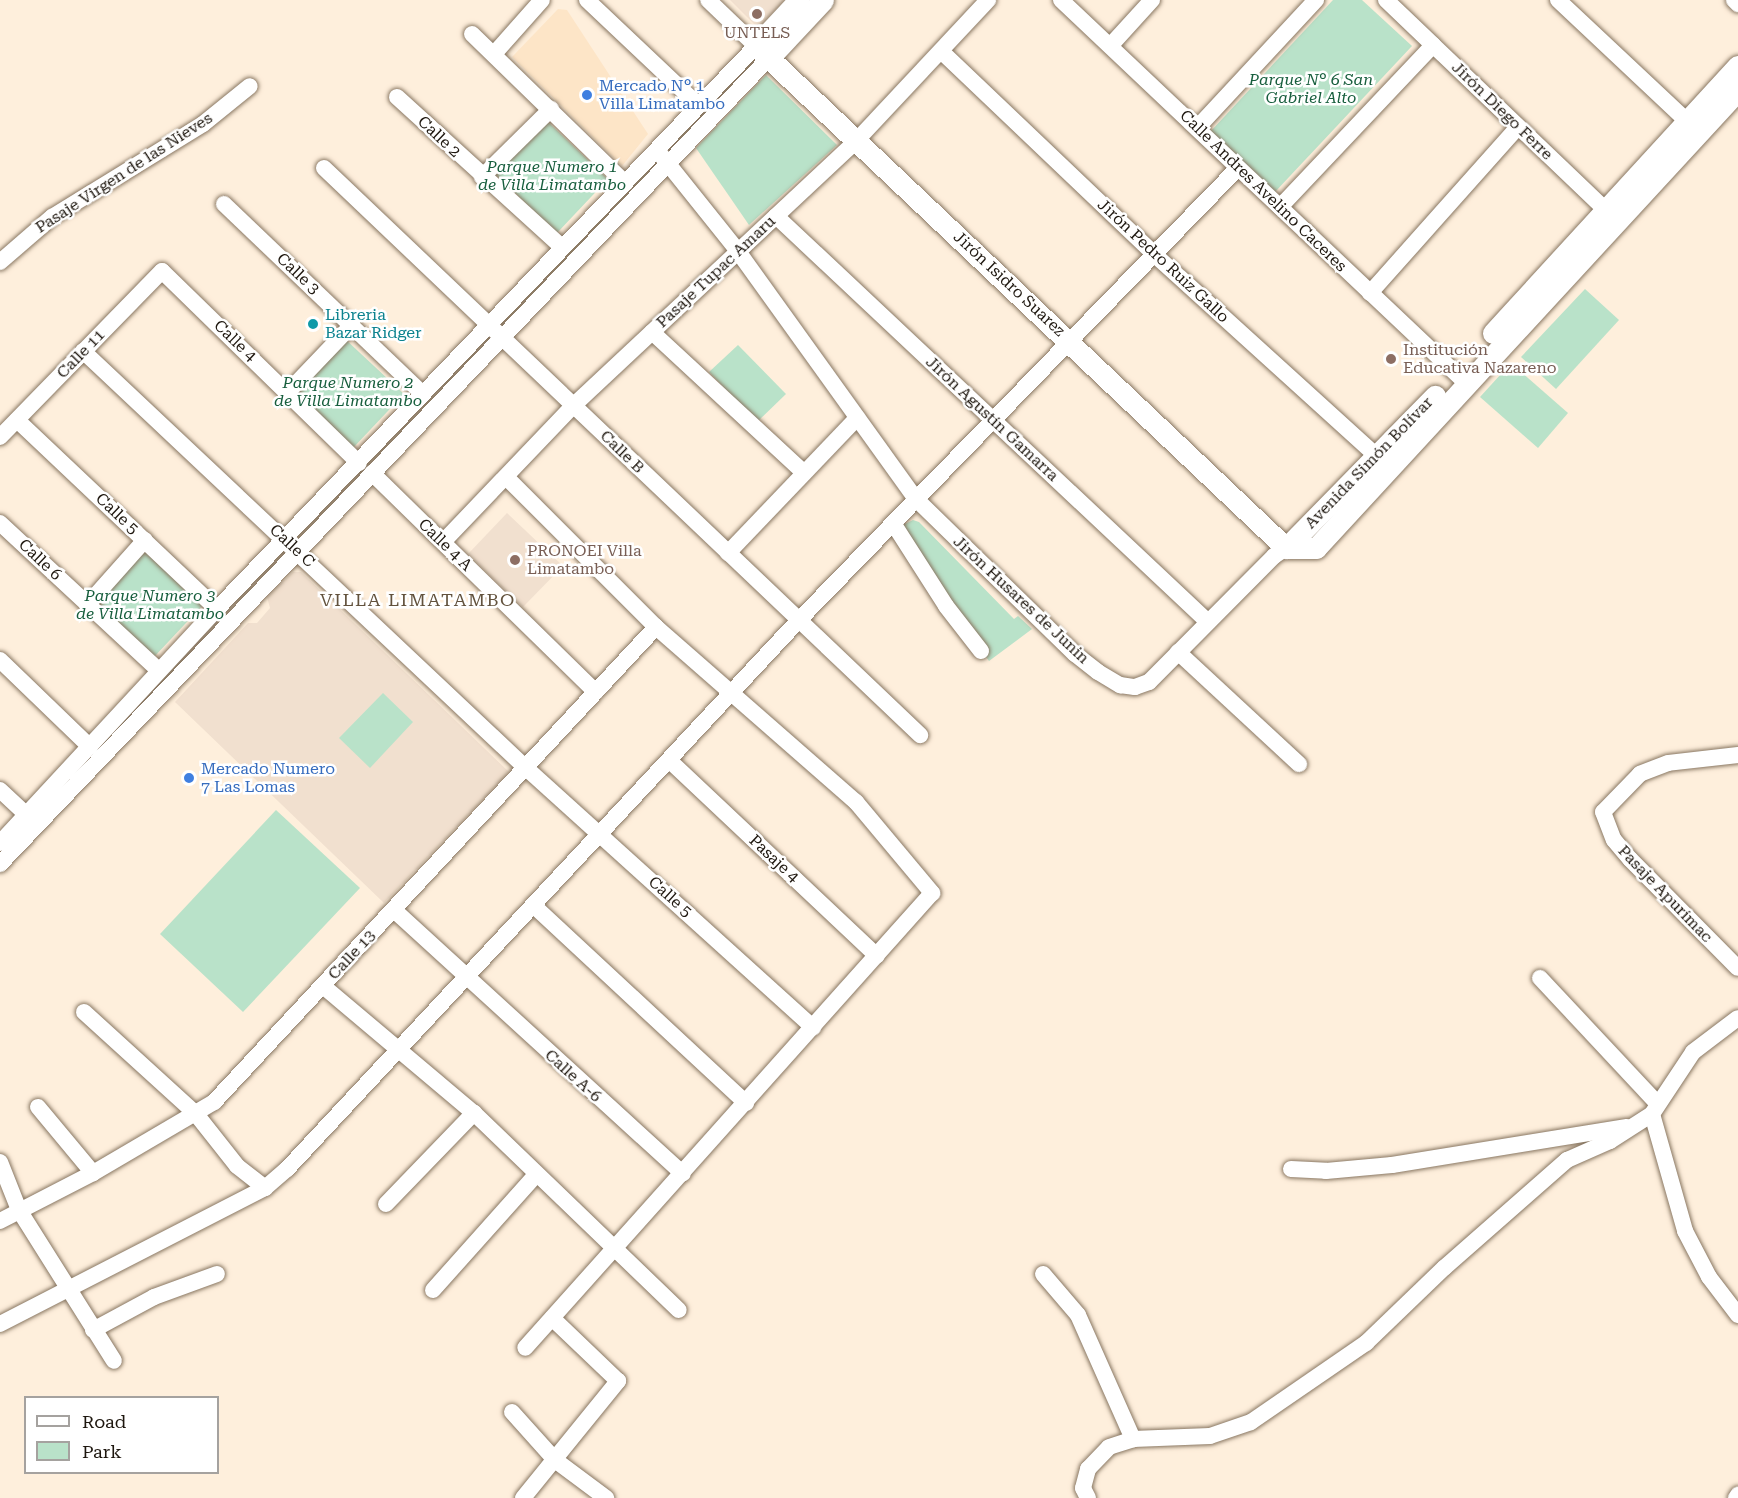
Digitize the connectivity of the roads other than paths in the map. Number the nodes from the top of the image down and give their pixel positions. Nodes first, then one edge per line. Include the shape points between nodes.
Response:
1 (542, 0) edge
2 (587, 0) edge
3 (708, 0) edge
4 (799, 0) edge
5 (823, 0) edge
6 (988, 0) edge
7 (1061, 0) edge
8 (1152, 0) edge
9 (1316, 0) edge
10 (1558, 0) edge
11 (1734, 0) edge
12 (1391, 2) edge
13 (1738, 4) edge
14 (472, 34) dead end
15 (1111, 45) junction
16 (1433, 45) junction
17 (941, 51) junction
18 (763, 52) junction
19 (494, 54) junction
20 (1738, 66) edge
21 (250, 86) dead end
22 (1738, 90) edge
23 (397, 97) dead end
24 (699, 106) junction
25 (551, 109) junction
26 (1688, 122) junction
27 (1518, 127) junction
28 (1197, 128) junction
29 (857, 140) junction
30 (656, 150) junction
31 (668, 163) junction
32 (324, 168) dead end
33 (1238, 168) junction
34 (482, 177) junction
35 (625, 183) junction
36 (224, 204) dead end
37 (1280, 207) junction
38 (1612, 215) junction
39 (776, 216) junction
40 (562, 247) junction
41 (738, 250) junction
42 (1155, 255) junction
43 (0, 262) edge
44 (162, 271) joint
45 (1370, 293) junction
46 (352, 326) junction
47 (495, 331) junction
48 (652, 332) junction
49 (1070, 342) junction
50 (83, 351) junction
51 (1461, 378) junction
52 (288, 392) junction
53 (423, 394) junction
54 (573, 406) junction
55 (857, 418) junction
56 (17, 420) junction
57 (994, 421) junction
58 (0, 437) edge
59 (1383, 462) junction
60 (365, 468) junction
61 (804, 473) junction
62 (506, 477) junction
63 (916, 499) junction
64 (0, 523) edge
65 (893, 523) junction
66 (285, 538) junction
67 (145, 540) junction
68 (442, 542) junction
69 (1286, 548) junction
70 (298, 551) junction
71 (729, 553) junction
72 (87, 605) junction
73 (217, 609) junction
74 (799, 620) junction
75 (1208, 622) junction
76 (656, 627) junction
77 (981, 651) dead end
78 (1178, 651) junction
79 (0, 660) edge
80 (159, 672) junction
81 (1135, 687) joint
82 (596, 692) junction
83 (731, 694) junction
84 (920, 735) dead end
85 (90, 747) junction
86 (1738, 755) edge
87 (670, 762) junction
88 (1299, 764) dead end
89 (526, 768) junction
90 (0, 790) edge
91 (27, 815) junction
92 (601, 834) junction
93 (0, 843) edge
94 (0, 864) edge
95 (533, 905) junction
96 (394, 910) junction
97 (877, 956) junction
98 (1738, 968) edge
99 (464, 977) junction
100 (1540, 978) dead end
101 (323, 986) junction
102 (84, 1012) dead end
103 (1738, 1018) edge
104 (813, 1027) junction
105 (399, 1047) junction
106 (746, 1103) junction
107 (38, 1107) dead end
108 (1654, 1108) junction
109 (474, 1113) junction
110 (196, 1114) junction
111 (1636, 1125) junction
112 (0, 1162) edge
113 (1292, 1169) dead end
114 (93, 1173) junction
115 (683, 1174) junction
116 (536, 1175) junction
117 (265, 1188) junction
118 (386, 1204) dead end
119 (19, 1210) junction
120 (0, 1221) edge
121 (615, 1250) junction
122 (217, 1274) dead end
123 (1043, 1274) dead end
124 (66, 1289) junction
125 (433, 1290) dead end
126 (679, 1310) dead end
127 (1738, 1315) edge
128 (552, 1318) junction
129 (0, 1324) edge
130 (93, 1330) junction
131 (525, 1348) dead end
132 (114, 1361) dead end
133 (512, 1412) dead end
134 (1133, 1439) junction
135 (555, 1460) junction
136 (523, 1498) edge
137 (606, 1498) edge
138 (1088, 1498) edge

1 - 19 street
2 - 24 street
3 - 18 street, Jirón Isidro Suarez
4 - 18 street
5 - 18 street
6 - 17 street, Pasaje Tupac Amaru
7 - 15 street, Calle Andres Avelino Caceres
8 - 15 street
9 - 28 street
10 - 26 street
11 - 13 street
12 - 16 street, Jirón Diego Ferre
14 - 19 street
15 - 28 street, Calle Andres Avelino Caceres
16 - 27 street, Jirón Diego Ferre
16 - 37 street
17 - 29 street, Pasaje Tupac Amaru
17 - 42 street, Jirón Pedro Ruiz Gallo
18 - 24 street
18 - 29 street, Jirón Isidro Suarez
18 - 31 street
19 - 25 street
20 - 26 street, Avenida Simón Bolívar
21 - 43 street, Pasaje Virgen de las Nieves via 203,124 52,217
22 - 38 street, Avenida Simón Bolívar
23 - 34 street, Calle 2
24 - 30 street
25 - 34 street
25 - 35 street
26 - 38 street, Avenida Simón Bolívar
27 - 38 street, Jirón Diego Ferre
27 - 45 street
28 - 33 street, Calle Andres Avelino Caceres
29 - 39 street, Pasaje Tupac Amaru
29 - 49 street, Jirón Isidro Suarez
30 - 31 street, Jirón Husares de Junin
30 - 35 street
31 - 41 street, Jirón Husares de Junin
31 - 47 street
32 - 47 street, Calle B
33 - 37 street, Calle Andres Avelino Caceres
33 - 42 street
34 - 40 street, Calle 2
35 - 40 street
36 - 46 street, Calle 3
37 - 45 street, Calle Andres Avelino Caceres
38 - 51 street, Avenida Simón Bolívar
39 - 41 street, Pasaje Tupac Amaru
39 - 57 street, Jirón Agustín Gamarra
40 - 47 street
41 - 48 street, Pasaje Tupac Amaru
41 - 55 street, Jirón Husares de Junin
42 - 49 street
42 - 59 street, Jirón Pedro Ruiz Gallo
44 - 50 street, Calle 11
44 - 52 street, Calle 4
45 - 51 street, Calle Andres Avelino Caceres
46 - 52 street
46 - 53 street, Calle 3
47 - 53 street
47 - 54 street, Calle B
47 - 60 street
48 - 54 street, Pasaje Tupac Amaru
48 - 61 street
49 - 57 street
49 - 69 street, Jirón Isidro Suarez
50 - 56 street, Calle 11
50 - 66 street, Calle C
51 - 59 street, Avenida Simón Bolívar
52 - 60 street, Calle 4
53 - 60 street
54 - 62 street, Pasaje Tupac Amaru
54 - 71 street, Calle B
55 - 61 street
55 - 63 street, Jirón Husares de Junin
56 - 58 street, Calle 11
56 - 67 street, Calle 5
57 - 63 street
57 - 75 street, Jirón Agustín Gamarra
59 - 69 street, Avenida Simón Bolívar
59 - 69 street, Avenida Simón Bolívar via 1316,548
60 - 66 street
60 - 68 street, Calle 4 A
60 - 70 street
61 - 71 street
62 - 68 street, Pasaje Tupac Amaru
62 - 76 street
63 - 65 street
63 - 81 street, Jirón Husares de Junin via 1075,654 1120,685
64 - 72 street, Calle 6
65 - 74 street
65 - 77 street via 915,562
66 - 70 street, Calle C
66 - 73 street
67 - 72 street
67 - 73 street, Calle 5
68 - 82 street, Calle 4 A
69 - 75 street, Avenida Simón Bolívar
70 - 89 street, Calle C
70 - 94 street
71 - 74 street, Calle B
72 - 80 street, Calle 6
73 - 80 street
74 - 83 street
74 - 84 street, Calle B
75 - 78 street, Avenida Simón Bolívar
76 - 82 street, Calle 13
76 - 83 street
78 - 81 street, Avenida Simón Bolívar via 1149,682
78 - 88 street
79 - 85 street
80 - 85 street
82 - 89 street, Calle 13
83 - 87 street
83 - 97 street via 856,802 932,893
85 - 91 street
86 - 98 street, Pasaje Apurímac via 1668,763 1640,774 1603,812 1614,840 1630,860
87 - 92 street
87 - 97 street, Pasaje 4
89 - 92 street, Calle 5
89 - 96 street, Calle 13
90 - 91 street
91 - 93 street
92 - 95 street
92 - 104 street, Calle 5
95 - 99 street
95 - 106 street
96 - 99 street, Calle A-6
96 - 101 street, Calle 13
97 - 104 street
99 - 105 street
99 - 115 street, Calle A-6
100 - 108 street
101 - 105 street
101 - 110 street, Calle 13 via 214,1102
102 - 110 street
103 - 108 street via 1694,1052
104 - 106 street
105 - 109 street
105 - 117 street
106 - 115 street
107 - 114 street
108 - 111 street
108 - 127 street via 1685,1231 1709,1277
109 - 116 street
109 - 118 street
110 - 114 street, Calle 13
110 - 117 street via 237,1166
111 - 113 street via 1392,1165 1326,1171
111 - 134 street via 1567,1160 1458,1255 1366,1343 1251,1422 1210,1436
112 - 119 street
114 - 119 street, Calle 13
115 - 121 street
116 - 121 street
116 - 125 street
117 - 124 street
119 - 120 street, Calle 13
119 - 124 street
121 - 126 street
121 - 128 street
122 - 130 street via 154,1297
123 - 134 street via 1078,1315
124 - 129 street
124 - 130 street
128 - 131 street
128 - 135 street via 618,1381
130 - 132 street
133 - 135 street
134 - 138 street via 1109,1447 1088,1469 1083,1488
135 - 136 street
135 - 137 street

